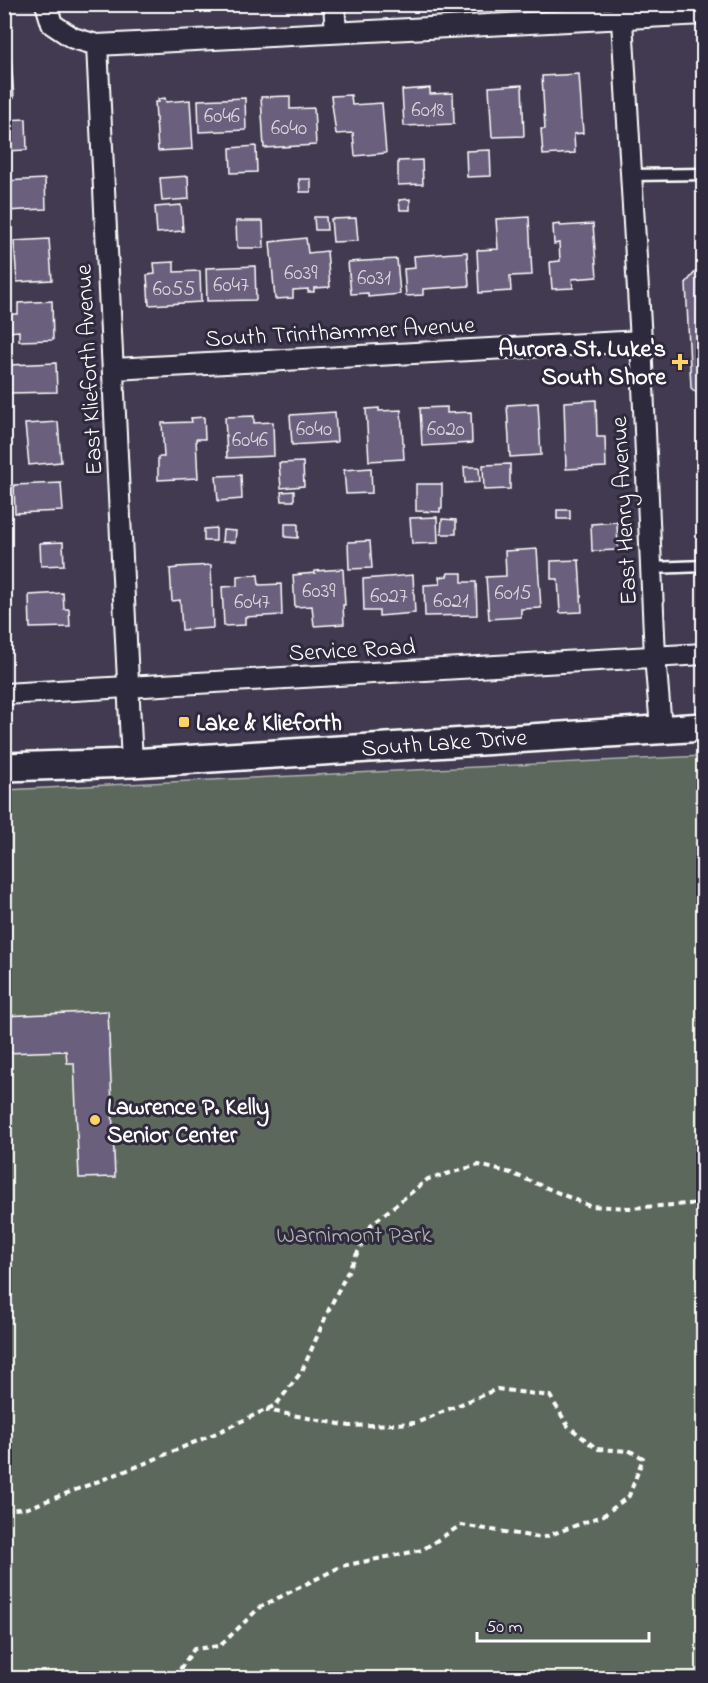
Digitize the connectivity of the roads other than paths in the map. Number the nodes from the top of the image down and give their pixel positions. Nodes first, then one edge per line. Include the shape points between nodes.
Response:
1 (46, 4) edge
2 (334, 4) edge
3 (622, 11) edge
4 (704, 14) edge
5 (336, 32) junction
6 (97, 45) junction
7 (704, 174) edge
8 (631, 175) junction
9 (641, 341) junction
10 (114, 369) junction
11 (704, 566) edge
12 (651, 568) junction
13 (704, 654) edge
14 (655, 656) junction
15 (129, 688) junction
16 (4, 694) edge
17 (704, 727) edge
18 (660, 728) junction
19 (132, 763) junction
20 (4, 767) edge

1 - 6 street via 52,24 74,38
2 - 5 street
3 - 4 street
3 - 5 street
3 - 8 street, East Henry Avenue
5 - 6 street
6 - 10 street, East Klieforth Avenue
7 - 8 lane
8 - 9 street, East Henry Avenue
9 - 10 street, South Trinthammer Avenue
9 - 12 street, East Henry Avenue
10 - 15 street, East Klieforth Avenue
11 - 12 lane
12 - 14 street, East Henry Avenue
13 - 14 street, Service Road
14 - 15 street, Service Road
14 - 18 street, East Henry Avenue
15 - 16 street, Service Road
15 - 19 street, East Klieforth Avenue
17 - 18 main road, South Lake Drive
18 - 19 main road, South Lake Drive
19 - 20 main road, South Lake Drive

